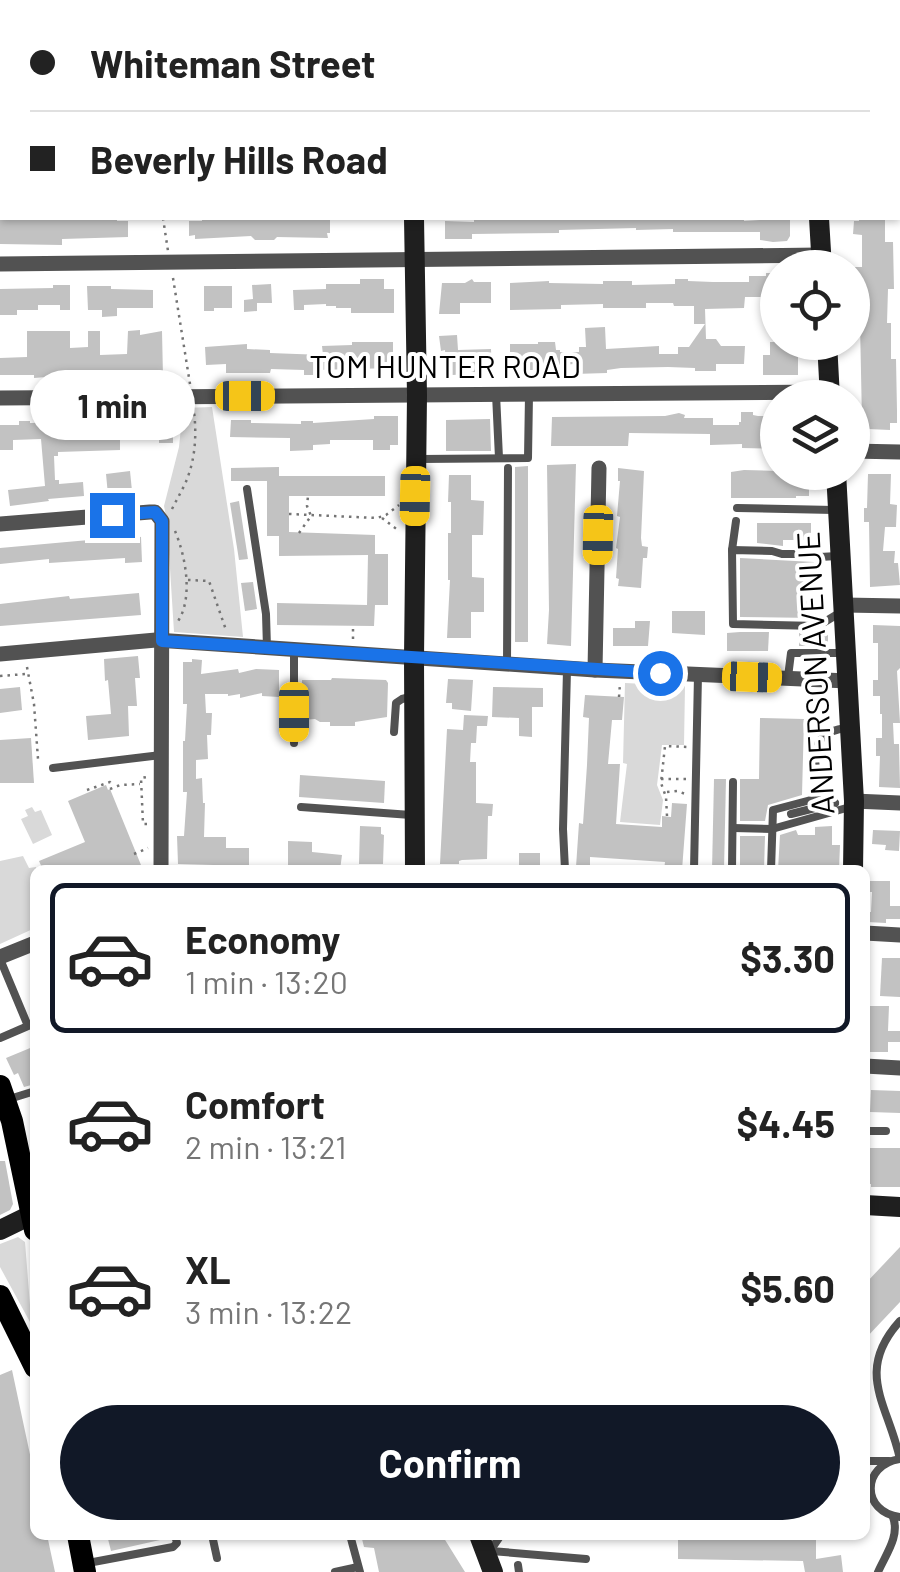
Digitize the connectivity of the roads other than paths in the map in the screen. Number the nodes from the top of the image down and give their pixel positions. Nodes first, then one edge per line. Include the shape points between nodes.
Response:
1 (414, 220) edge
2 (819, 220) edge
3 (821, 250) edge
4 (414, 259) junction
5 (760, 262) edge
6 (0, 264) edge
7 (496, 394) junction
8 (529, 394) junction
9 (760, 395) edge
10 (417, 396) junction
11 (0, 398) edge
12 (870, 452) edge
13 (900, 452) edge
14 (498, 458) junction
15 (415, 459) junction
16 (508, 468) dead end
17 (599, 468) dead end
18 (247, 489) dead end
19 (837, 490) edge
20 (737, 508) dead end
21 (838, 510) junction
22 (736, 521) dead end
23 (0, 524) edge
24 (732, 550) junction
25 (841, 556) junction
26 (900, 606) edge
27 (844, 608) junction
28 (162, 636) junction
29 (267, 648) junction
30 (294, 650) junction
31 (846, 653) junction
32 (0, 654) edge
33 (414, 658) junction
34 (508, 664) junction
35 (568, 668) junction
36 (595, 670) junction
37 (698, 675) junction
38 (788, 678) junction
39 (848, 681) junction
40 (851, 727) junction
41 (294, 742) dead end
42 (161, 755) junction
43 (52, 768) dead end
44 (733, 782) dead end
45 (826, 796) junction
46 (848, 803) junction
47 (900, 803) edge
48 (301, 807) dead end
49 (791, 814) dead end
50 (415, 816) junction
51 (732, 828) junction
52 (772, 828) junction
53 (161, 865) edge
54 (416, 865) edge
55 (565, 865) edge
56 (694, 865) edge
57 (732, 865) edge
58 (771, 865) edge
59 (853, 865) edge
60 (870, 932) edge
61 (900, 935) edge
62 (30, 945) edge
63 (0, 958) edge
64 (0, 1038) edge
65 (870, 1066) edge
66 (900, 1068) edge
67 (30, 1090) edge
68 (2, 1093) edge
69 (870, 1131) edge
70 (886, 1131) dead end
71 (30, 1203) edge
72 (870, 1205) edge
73 (900, 1207) edge
74 (30, 1220) edge
75 (0, 1230) edge
76 (0, 1296) edge
77 (900, 1321) edge
78 (30, 1357) edge
79 (870, 1460) edge
80 (900, 1460) edge
81 (889, 1461) junction
82 (870, 1475) edge
83 (870, 1497) edge
84 (896, 1517) edge
85 (79, 1540) edge
86 (176, 1540) edge
87 (213, 1540) edge
88 (351, 1540) edge
89 (487, 1553) edge
90 (218, 1558) dead end
91 (586, 1559) dead end
92 (84, 1568) edge
93 (359, 1570) edge
94 (335, 1572) edge
95 (878, 1572) edge

1 - 4 main road
2 - 3 main road
4 - 5 street
4 - 6 street
4 - 10 main road
7 - 8 street, TOM HUNTER ROAD
7 - 10 street, TOM HUNTER ROAD
7 - 14 lane
8 - 9 street, TOM HUNTER ROAD
8 - 14 lane via 528,458
10 - 11 street, TOM HUNTER ROAD
10 - 15 main road
12 - 13 street
14 - 15 lane
15 - 33 main road
16 - 34 lane
17 - 36 street
18 - 29 lane
19 - 21 main road, ANDERSON AVENUE
20 - 21 lane
21 - 25 main road, ANDERSON AVENUE
22 - 24 lane
23 - 28 street via 162,517
24 - 25 lane
24 - 27 lane via 733,624 818,626
25 - 27 main road, ANDERSON AVENUE
26 - 27 street
27 - 31 main road, ANDERSON AVENUE
28 - 29 street
28 - 32 street
28 - 42 street
29 - 30 street
30 - 33 street
30 - 41 lane
31 - 38 lane via 791,653
31 - 39 main road, ANDERSON AVENUE
33 - 34 street
33 - 50 main road via 414,696 399,732
34 - 35 street
35 - 36 street
35 - 55 lane
36 - 37 street
37 - 38 street
37 - 56 lane
38 - 39 street
39 - 40 main road, ANDERSON AVENUE
40 - 45 lane via 830,732 817,746 819,786
40 - 46 main road, ANDERSON AVENUE
42 - 43 lane
42 - 53 street
44 - 51 lane
45 - 46 lane
45 - 52 lane via 773,810
46 - 47 street
46 - 49 lane
46 - 52 lane
46 - 59 main road, ANDERSON AVENUE
48 - 50 lane
50 - 54 main road
51 - 52 lane
51 - 57 lane
52 - 58 lane
60 - 61 street
62 - 63 street
63 - 64 lane via 28,1026
65 - 66 street
67 - 68 lane
68 - 71 main road
69 - 70 lane
72 - 73 main road
74 - 75 main road
76 - 78 main road
77 - 80 lane via 879,1352 876,1372
79 - 81 lane
80 - 81 lane
81 - 82 lane
83 - 84 lane
84 - 95 lane
85 - 92 main road
86 - 92 lane via 173,1547
87 - 90 lane
88 - 93 lane
89 - 91 lane
93 - 94 lane

